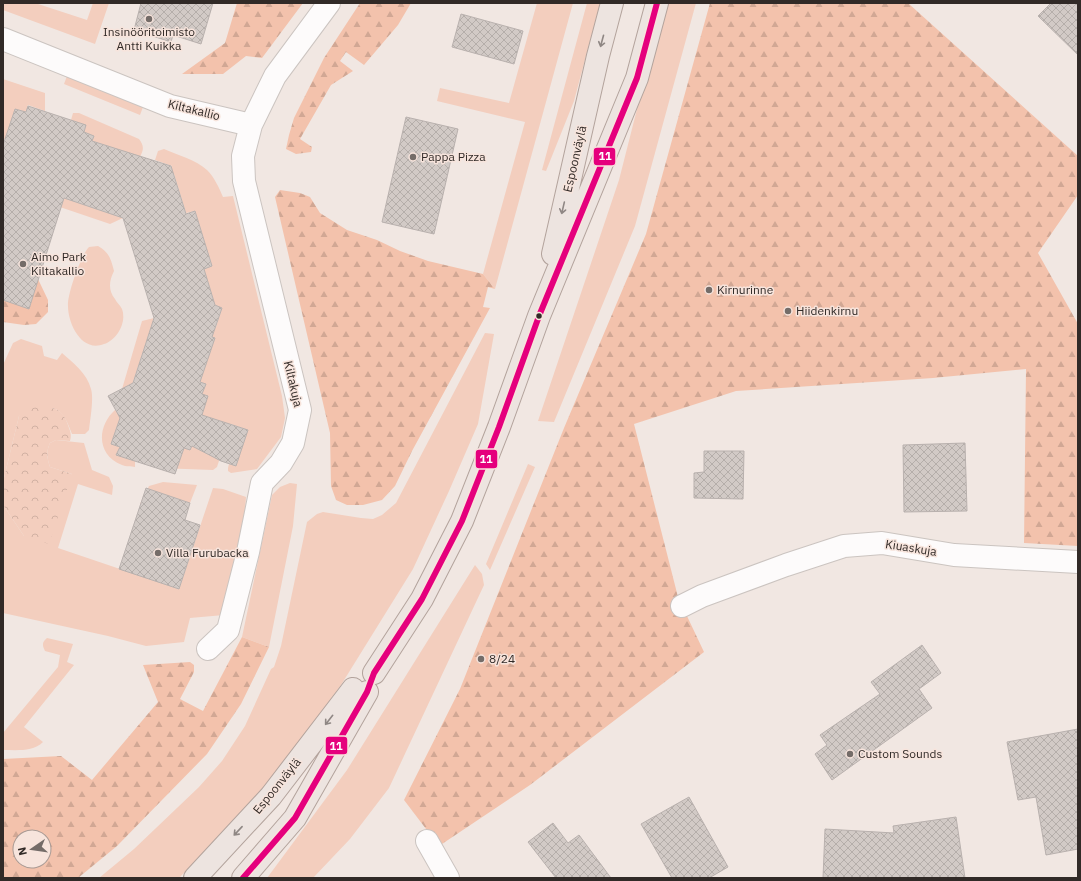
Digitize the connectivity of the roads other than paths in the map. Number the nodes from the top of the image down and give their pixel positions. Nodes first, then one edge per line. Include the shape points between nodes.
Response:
1 (329, 3) edge
2 (612, 3) edge
3 (657, 3) edge
4 (3, 39) edge
5 (251, 125) junction
6 (539, 316) junction
7 (1078, 562) edge
8 (682, 606) dead end
9 (208, 649) dead end
10 (365, 685) junction
11 (427, 841) dead end
12 (195, 878) edge
13 (243, 878) edge
14 (448, 878) edge

1 - 5 street via 275,76
2 -> 6 main road, Espoonväylä
3 - 6 main road, Espoonväylä via 637,78
4 - 5 street, Kiltakallio via 170,106
5 - 9 street, Kiltakuja via 244,156 244,181 300,410 293,443 281,463 262,483 228,630
6 - 10 main road, Espoonväylä via 462,521 422,599
7 - 8 street, Kiuaskuja via 954,555 882,543 844,546 702,596
10 -> 12 main road, Espoonväylä via 271,796
10 - 13 main road, Espoonväylä via 295,818
11 - 14 street

